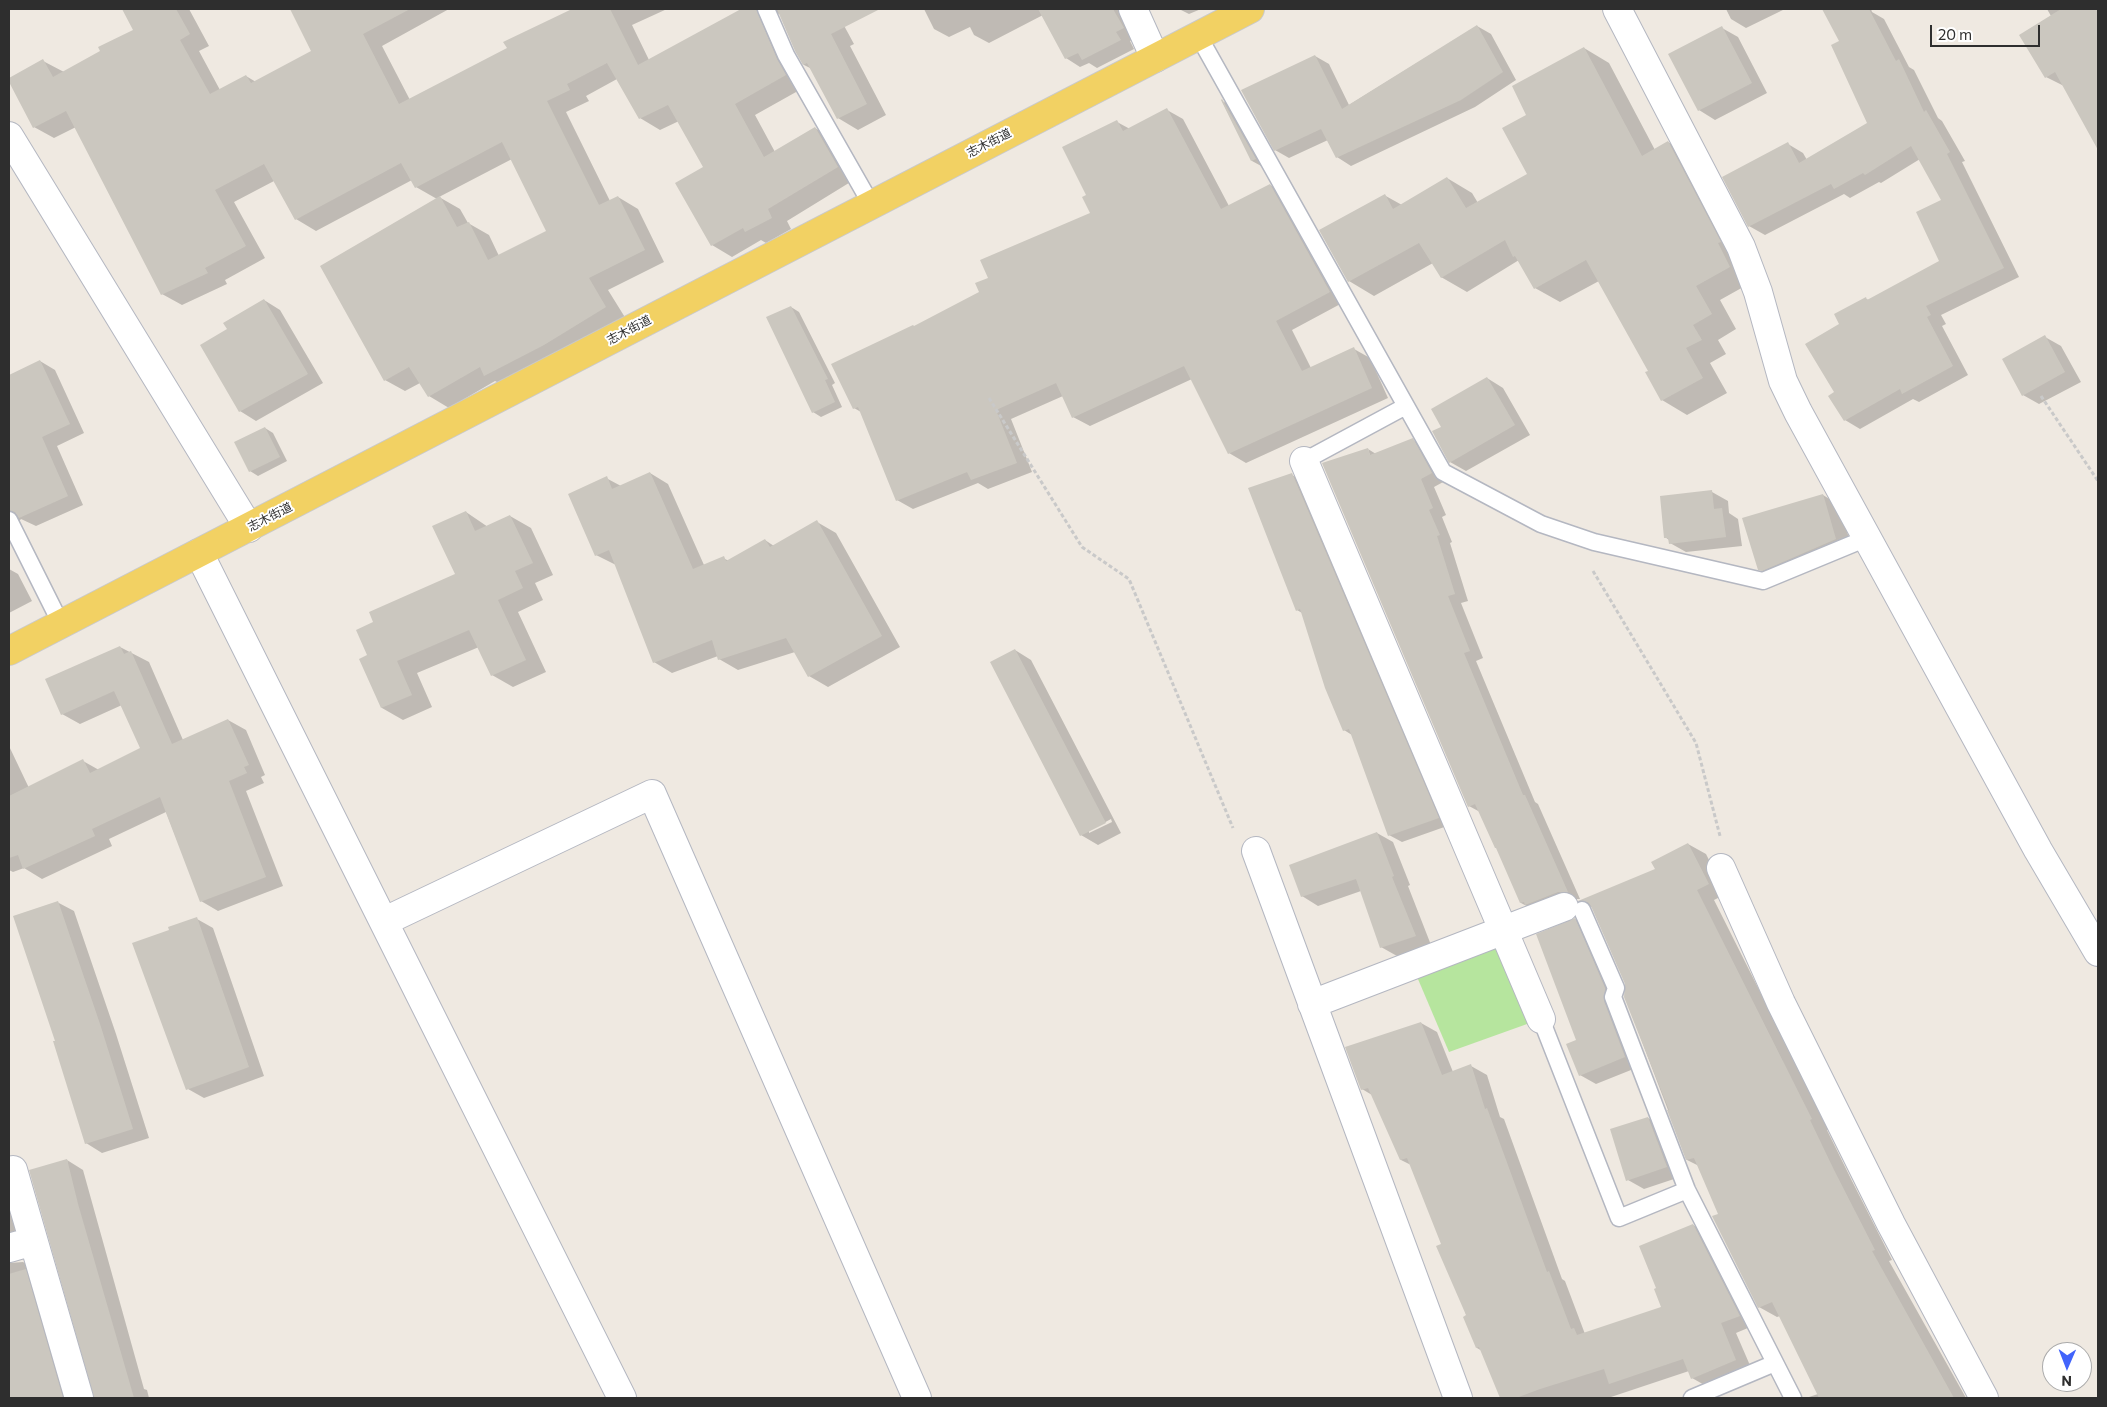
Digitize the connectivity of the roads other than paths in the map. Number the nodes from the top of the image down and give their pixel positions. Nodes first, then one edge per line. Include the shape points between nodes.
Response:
1 (766, 9) edge
2 (1133, 9) edge
3 (1250, 9) edge
4 (1617, 9) edge
5 (1198, 35) junction
6 (1155, 58) junction
7 (9, 136) edge
8 (871, 204) junction
9 (1406, 406) junction
10 (1304, 461) joint
11 (9, 520) edge
12 (249, 528) junction
13 (1867, 538) junction
14 (199, 553) junction
15 (61, 624) junction
16 (9, 651) edge
17 (1256, 851) road end
18 (1721, 868) road end
19 (1573, 908) joint
20 (385, 921) junction
21 (1504, 930) junction
22 (2098, 952) edge
23 (1312, 1004) junction
24 (1541, 1019) joint
25 (13, 1170) dead end
26 (1687, 1190) junction
27 (21, 1244) edge
28 (1775, 1363) junction
29 (79, 1398) edge
30 (622, 1398) edge
31 (917, 1398) edge
32 (1458, 1398) edge
33 (1692, 1398) edge
34 (1793, 1398) edge
35 (1984, 1398) edge

1 - 8 lane via 786,55
2 - 6 street
3 - 5 main road, 志木街道
4 - 13 street via 1741,248 1758,292 1783,381
5 - 6 main road, 志木街道
5 - 9 lane
6 - 8 main road, 志木街道
7 - 12 street
8 - 12 main road, 志木街道
9 - 10 lane
9 - 13 lane via 1443,472 1541,524 1594,542 1763,580
10 - 21 street
11 - 15 lane
12 - 14 main road, 志木街道
13 - 22 street via 2038,850
14 - 15 main road, 志木街道
14 - 20 street
15 - 16 main road, 志木街道
17 - 23 street
18 - 35 street via 1785,1012 1891,1224
19 - 21 street
19 - 26 lane via 1616,988 1613,997
20 - 30 street
20 - 31 street via 652,794
21 - 23 street
21 - 24 street
23 - 32 street
24 - 26 lane via 1619,1218
25 - 27 street
26 - 28 lane
27 - 29 street
28 - 33 lane
28 - 34 lane

